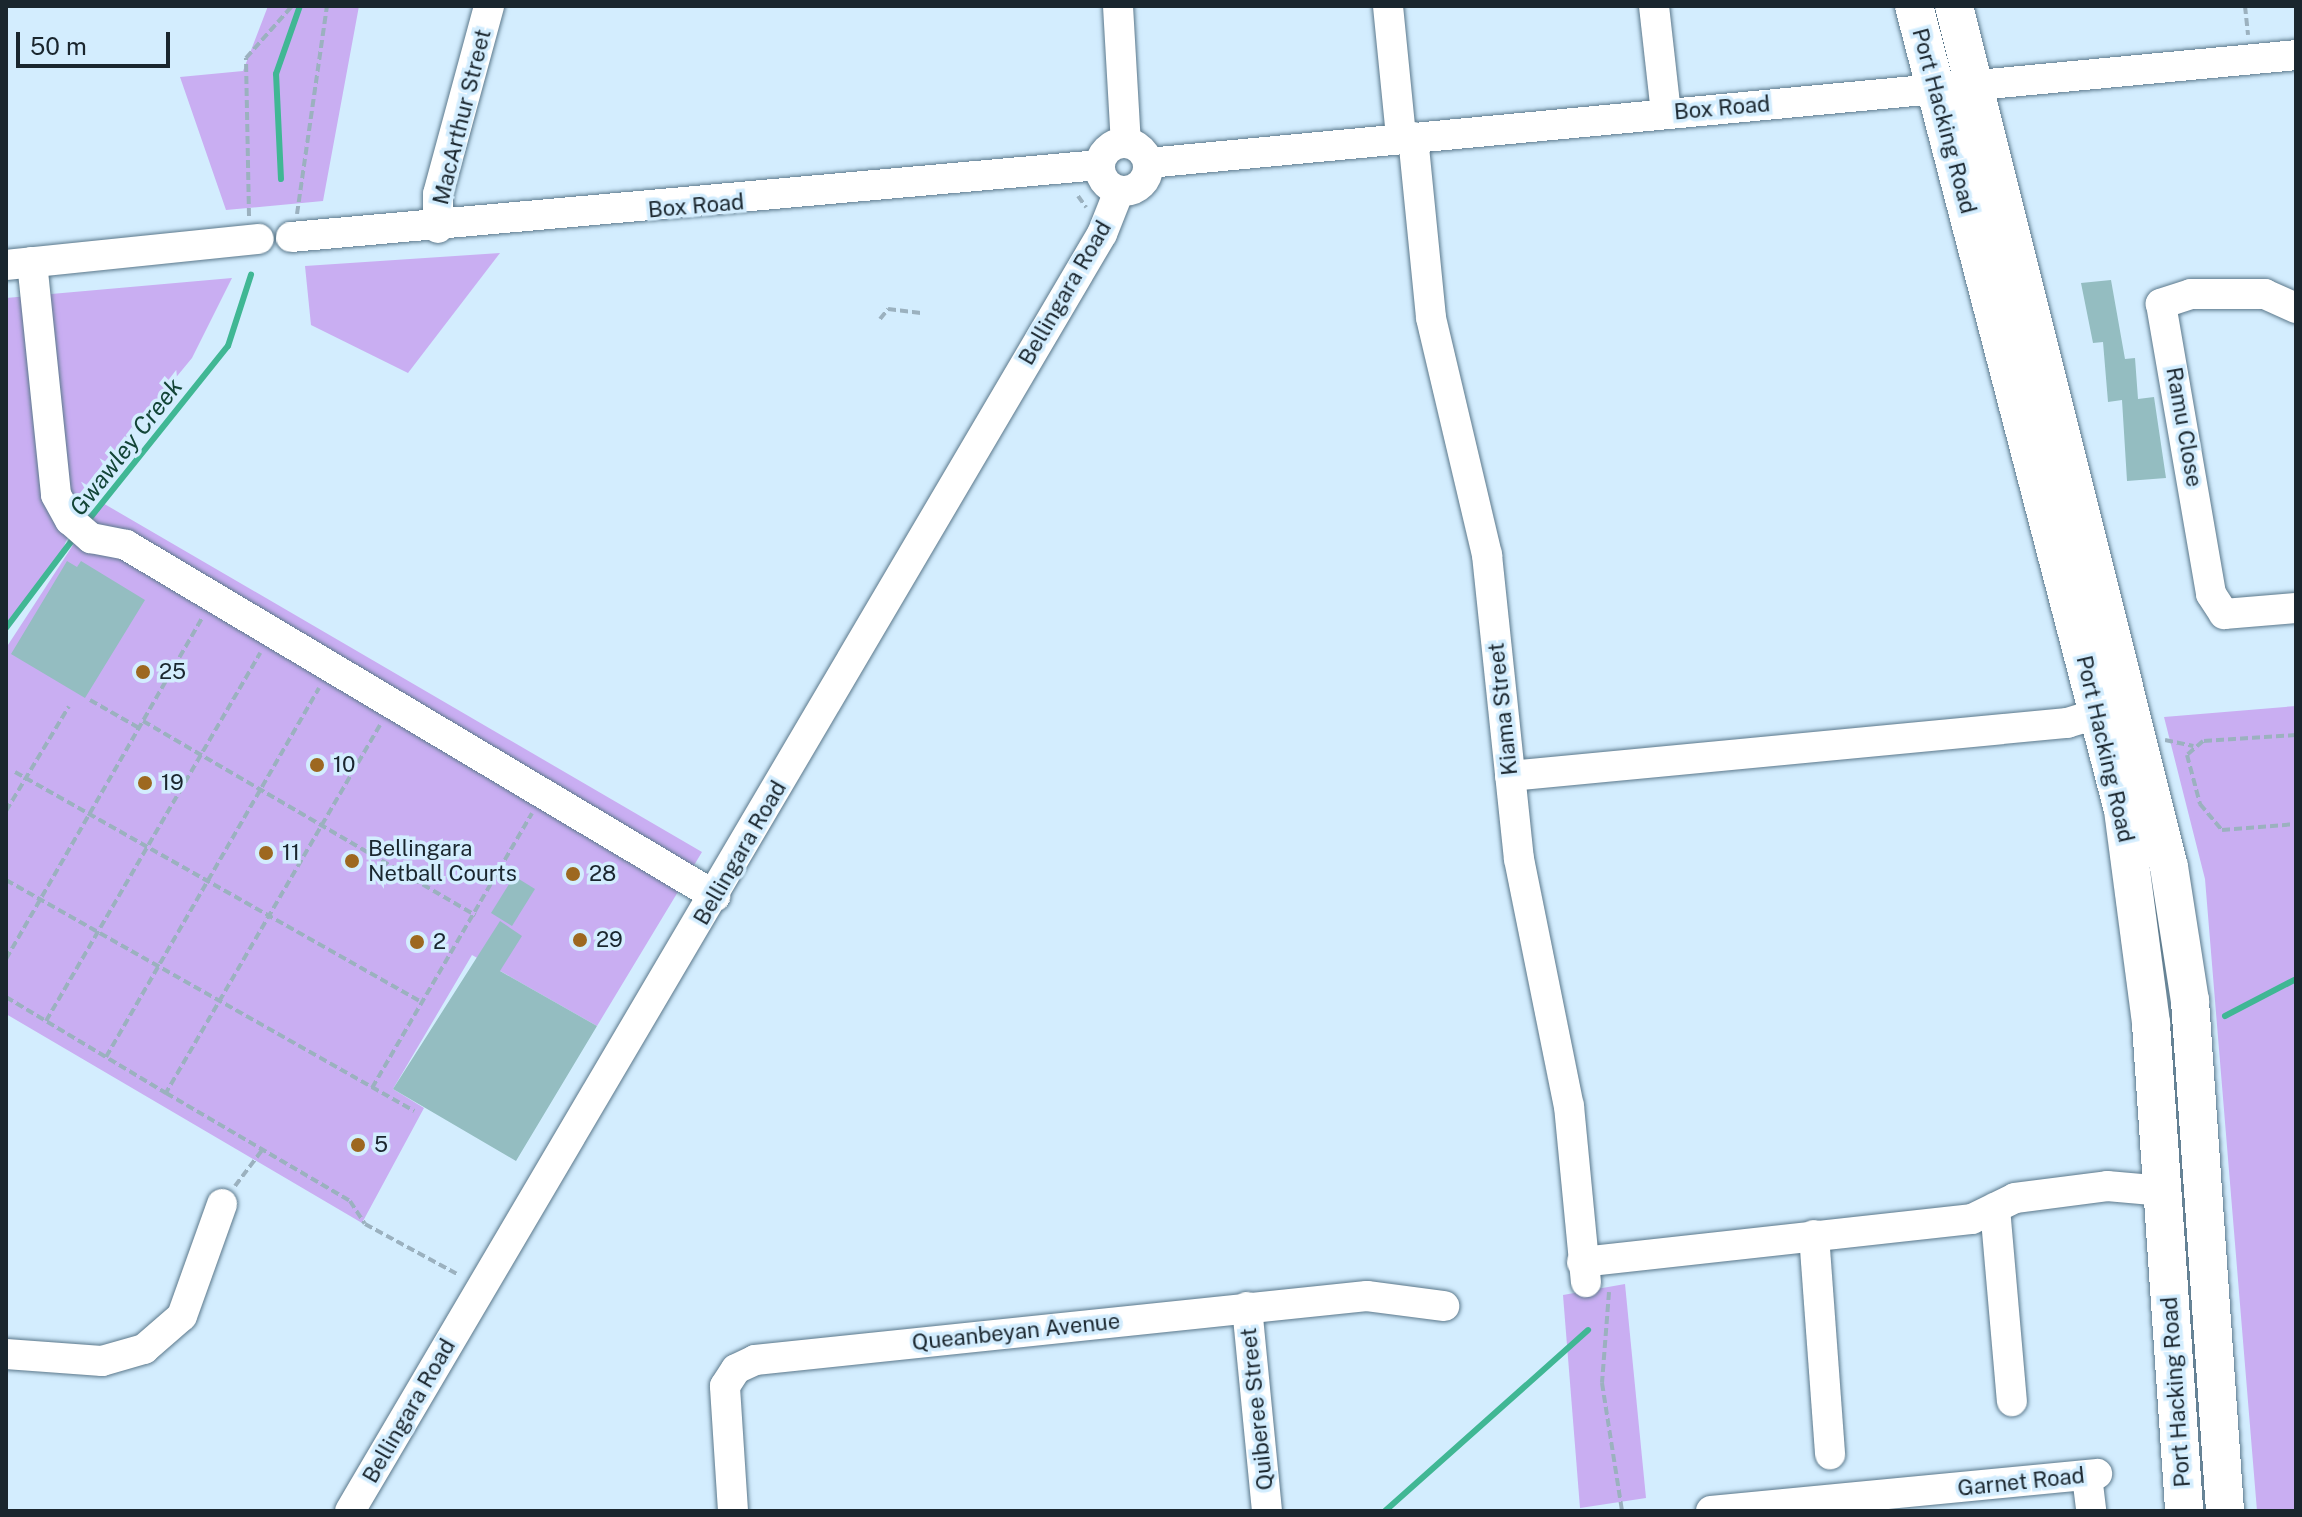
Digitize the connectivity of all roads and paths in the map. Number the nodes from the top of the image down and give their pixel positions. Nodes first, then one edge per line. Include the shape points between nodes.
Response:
1 (292, 6) edge
2 (327, 6) edge
3 (489, 6) edge
4 (1118, 6) edge
5 (1388, 6) edge
6 (1654, 6) edge
7 (1914, 6) edge
8 (1954, 6) edge
9 (2296, 55) edge
10 (1975, 85) junction
11 (1936, 88) junction
12 (1666, 113) junction
13 (1407, 137) junction
14 (1137, 153) junction
15 (1099, 165) junction
16 (1119, 191) junction
17 (1078, 196) dead end
18 (1086, 207) dead end
19 (254, 228) junction
20 (438, 228) junction
21 (294, 237) junction
22 (19, 263) edge
23 (2296, 308) edge
24 (921, 313) dead end
25 (880, 319) dead end
26 (214, 598) junction
27 (2296, 608) edge
28 (271, 632) junction
29 (331, 667) junction
30 (90, 700) dead end
31 (392, 704) junction
32 (69, 706) dead end
33 (2099, 713) junction
34 (143, 721) junction
35 (139, 728) junction
36 (2296, 735) edge
37 (2165, 740) dead end
38 (2193, 746) junction
39 (201, 755) junction
40 (15, 772) dead end
41 (1510, 776) junction
42 (26, 778) junction
43 (260, 789) junction
44 (543, 794) junction
45 (92, 810) junction
46 (6, 811) edge
47 (2296, 824) edge
48 (323, 826) junction
49 (150, 843) junction
50 (209, 878) junction
51 (6, 880) edge
52 (715, 896) junction
53 (41, 899) junction
54 (271, 914) junction
55 (475, 915) junction
56 (97, 932) junction
57 (6, 959) edge
58 (157, 968) junction
59 (6, 997) edge
60 (218, 1003) junction
61 (423, 1003) junction
62 (46, 1021) junction
63 (106, 1057) junction
64 (372, 1088) junction
65 (166, 1093) junction
66 (414, 1111) dead end
67 (263, 1149) junction
68 (246, 1170) dead end
69 (2164, 1191) junction
70 (222, 1204) dead end
71 (1995, 1208) junction
72 (1814, 1235) junction
73 (1584, 1272) junction
74 (459, 1275) dead end
75 (1444, 1306) dead end
76 (1247, 1307) junction
77 (6, 1354) edge
78 (2012, 1401) dead end
79 (1830, 1454) dead end
80 (2020, 1497) edge
81 (1943, 1501) edge
82 (1875, 1504) edge
83 (1753, 1509) edge
84 (350, 1511) edge
85 (733, 1511) edge
86 (1267, 1511) edge
87 (1622, 1511) edge
88 (1711, 1511) edge
89 (2091, 1511) edge
90 (2184, 1511) edge
91 (2225, 1511) edge

1 - 19 path via 246,58
2 - 21 path
3 - 20 street, MacArthur Street via 438,194
4 - 14 street
5 - 13 street, Kiama Street
6 - 12 street
7 - 11 main road, Port Hacking Road
8 - 10 main road, Port Hacking Road
9 - 10 street, Box Road
10 - 11 street, Box Road
10 - 91 main road, Port Hacking Road via 2169,867 2190,1001
11 - 12 street, Box Road
11 - 33 main road, Port Hacking Road
12 - 13 street, Box Road
13 - 14 street, Box Road
13 - 41 street, Kiama Street via 1431,318 1487,555
14 - 15 street via 1105,151
14 - 16 street via 1141,184
15 - 16 street via 1107,184
15 - 20 street, Box Road
16 - 52 street, Bellingara Road via 1102,234
17 - 18 path
19 - 21 street, Box Road via 274,221
19 - 22 street, Box Road
20 - 21 street, Box Road
22 - 26 street via 56,495 81,529 126,545
23 - 27 street, Ramu Close via 2265,294 2191,294 2161,304 2211,594 2224,614
24 - 25 path via 888,309
26 - 28 street
26 - 34 path
28 - 29 street
28 - 39 path
29 - 31 street
29 - 43 path
30 - 35 path
31 - 44 street
31 - 48 path
32 - 42 path
33 - 41 street via 2067,723
33 - 69 main road, Port Hacking Road via 2138,900
34 - 35 path
34 - 39 path
35 - 45 path
36 - 38 path
37 - 38 path
38 - 47 path via 2187,776 2208,820 2222,830
39 - 43 path
39 - 49 path
40 - 42 path
41 - 73 street, Kiama Street via 1525,896 1569,1106
42 - 45 path via 83,812
42 - 46 path
43 - 48 path
43 - 50 path
44 - 52 street
44 - 55 path
45 - 49 path
45 - 53 path
48 - 54 path
48 - 55 path
49 - 50 path
49 - 56 path
50 - 54 path
50 - 58 path
51 - 53 path
52 - 84 street, Bellingara Road
53 - 56 path
53 - 57 path
54 - 60 path
54 - 61 path
55 - 61 path
56 - 58 path
56 - 62 path
58 - 60 path
58 - 63 path
59 - 62 path
60 - 64 path
60 - 65 path
61 - 64 path
62 - 63 path
63 - 65 path
64 - 66 path
65 - 67 path
67 - 68 path
67 - 74 path via 350,1201 365,1224
69 - 71 street via 2107,1186
69 - 90 main road, Port Hacking Road
70 - 77 street via 182,1316 144,1349 102,1361
71 - 72 street via 1972,1219
71 - 78 street
72 - 73 street
72 - 79 street
73 - 87 path via 1608,1276 1602,1383
75 - 76 street, Queanbeyan Avenue via 1367,1296
76 - 85 street, Queanbeyan Avenue via 744,1364 729,1376 723,1396
76 - 86 street, Quiberee Street
80 - 81 street, Garnet Road
80 - 89 street, Garnet Road via 2092,1475
81 - 82 street, Garnet Road
82 - 83 street, Garnet Road
83 - 88 street, Garnet Road

